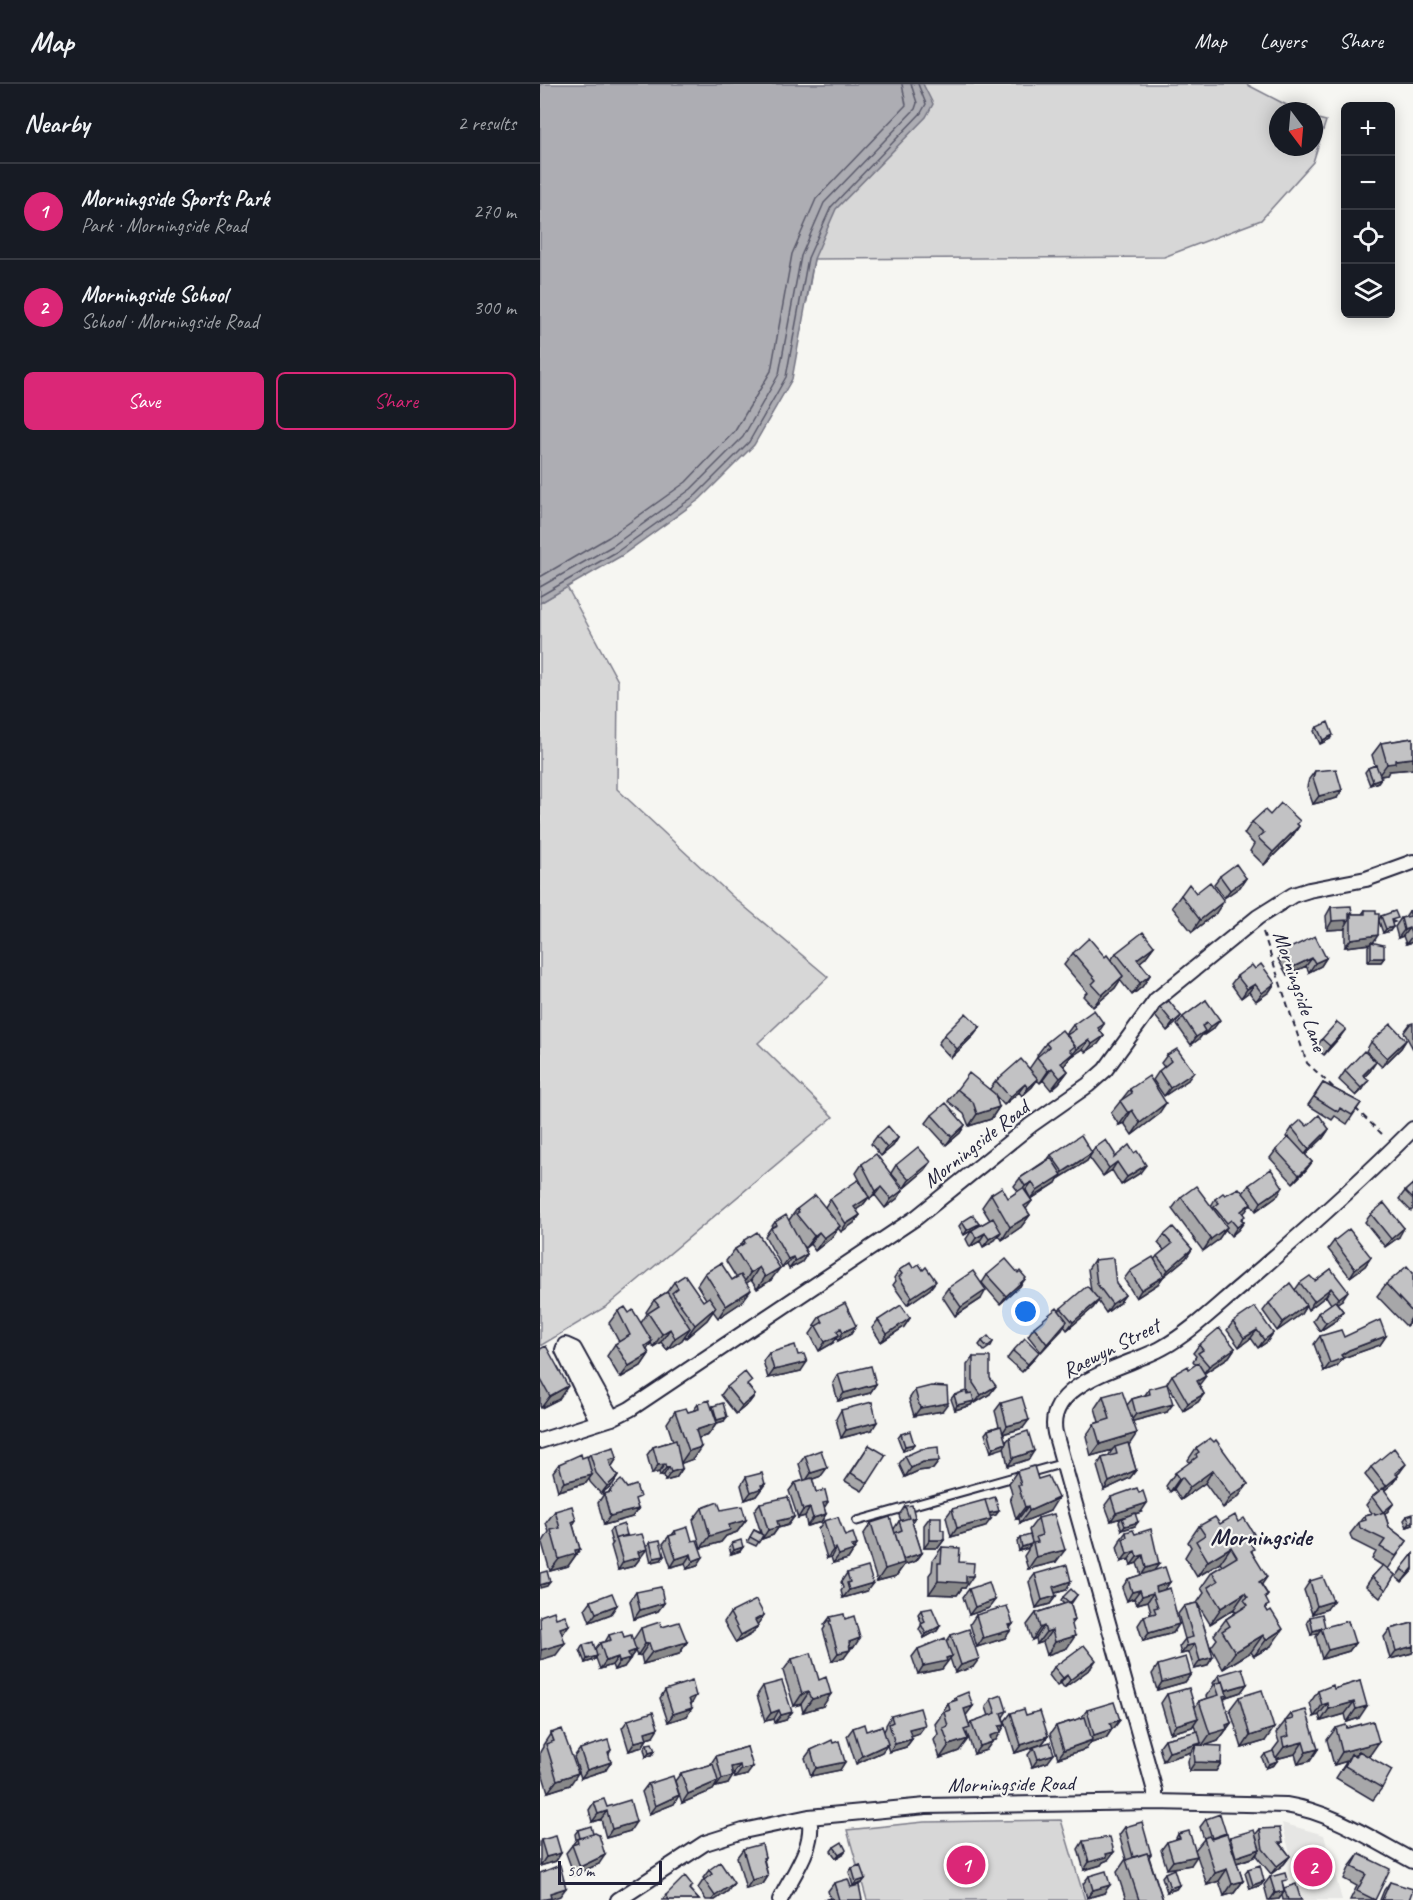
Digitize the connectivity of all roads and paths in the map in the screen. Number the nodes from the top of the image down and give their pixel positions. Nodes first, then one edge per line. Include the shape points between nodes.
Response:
1 (1413, 862) edge
2 (1258, 917) junction
3 (1339, 1094) edge
4 (1347, 1101) edge
5 (1413, 1129) edge
6 (1396, 1146) junction
7 (605, 1420) junction
8 (540, 1441) edge
9 (1064, 1463) junction
10 (856, 1521) dead end
11 (1155, 1802) junction
12 (809, 1816) junction
13 (1413, 1861) edge
14 (618, 1900) edge
15 (780, 1900) edge

1 - 2 street, Morningside Road via 1366,879 1309,890
2 - 3 path, Morningside Lane via 1307,1063
2 - 7 street, Morningside Road via 1156,1000 1105,1070 1088,1085 1031,1125 917,1217 661,1389
4 - 6 path
5 - 6 street, Raewyn Street
6 - 9 street, Raewyn Street via 1328,1212 1178,1338 1078,1386 1061,1399 1053,1424
7 - 7 street via 563,1350 565,1345 574,1349
7 - 8 street, Morningside Road
9 - 10 lane
9 - 11 street, Raewyn Street
11 - 12 street, Morningside Road via 926,1806
11 - 13 street, Morningside Road via 1299,1807 1336,1821
12 - 14 street, Morningside Road via 743,1830 705,1843
12 - 15 street via 810,1841

